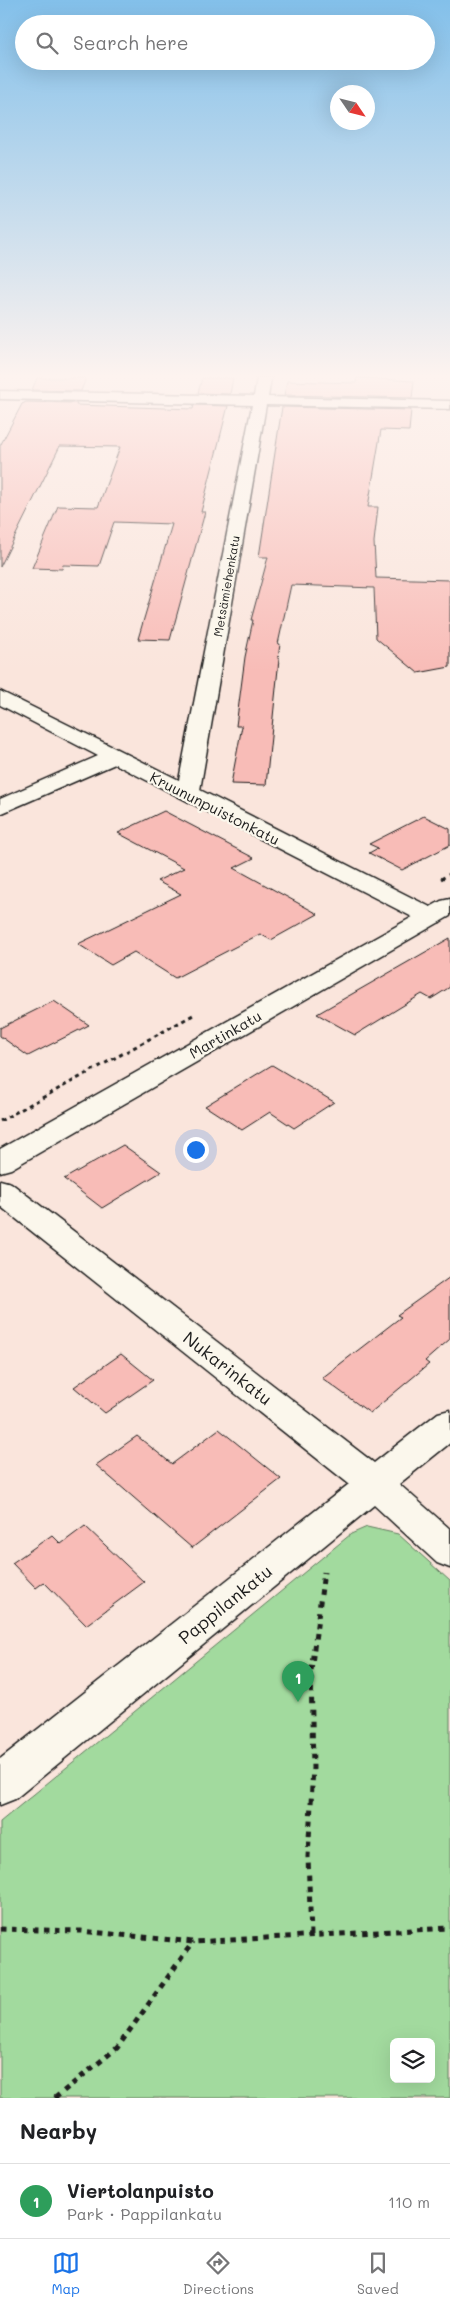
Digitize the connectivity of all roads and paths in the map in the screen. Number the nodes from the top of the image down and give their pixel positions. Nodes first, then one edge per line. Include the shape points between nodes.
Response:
1 (246, 476) edge
2 (0, 697) edge
3 (115, 756) junction
4 (188, 793) junction
5 (0, 807) edge
6 (440, 912) edge
7 (0, 1162) edge
8 (0, 1190) edge
9 (450, 1423) edge
10 (375, 1484) junction
11 (450, 1552) edge
12 (324, 1567) dead end
13 (0, 1785) edge
14 (450, 1928) edge
15 (0, 1929) edge
16 (311, 1935) junction
17 (193, 1942) junction
18 (55, 2098) edge

1 - 4 street, Metsämiehenkatu
2 - 3 street, Kruununpuistonkatu
3 - 4 street, Kruununpuistonkatu
3 - 5 street
4 - 6 street, Kruununpuistonkatu
6 - 7 street, Martinkatu
8 - 10 street, Nukarinkatu
9 - 10 street, Pappilankatu
10 - 11 street, Nukarinkatu
10 - 13 street, Pappilankatu
12 - 16 path via 310,1671 313,1768 308,1857
14 - 16 path
15 - 17 path via 81,1931
16 - 17 path
17 - 18 path via 117,2048

